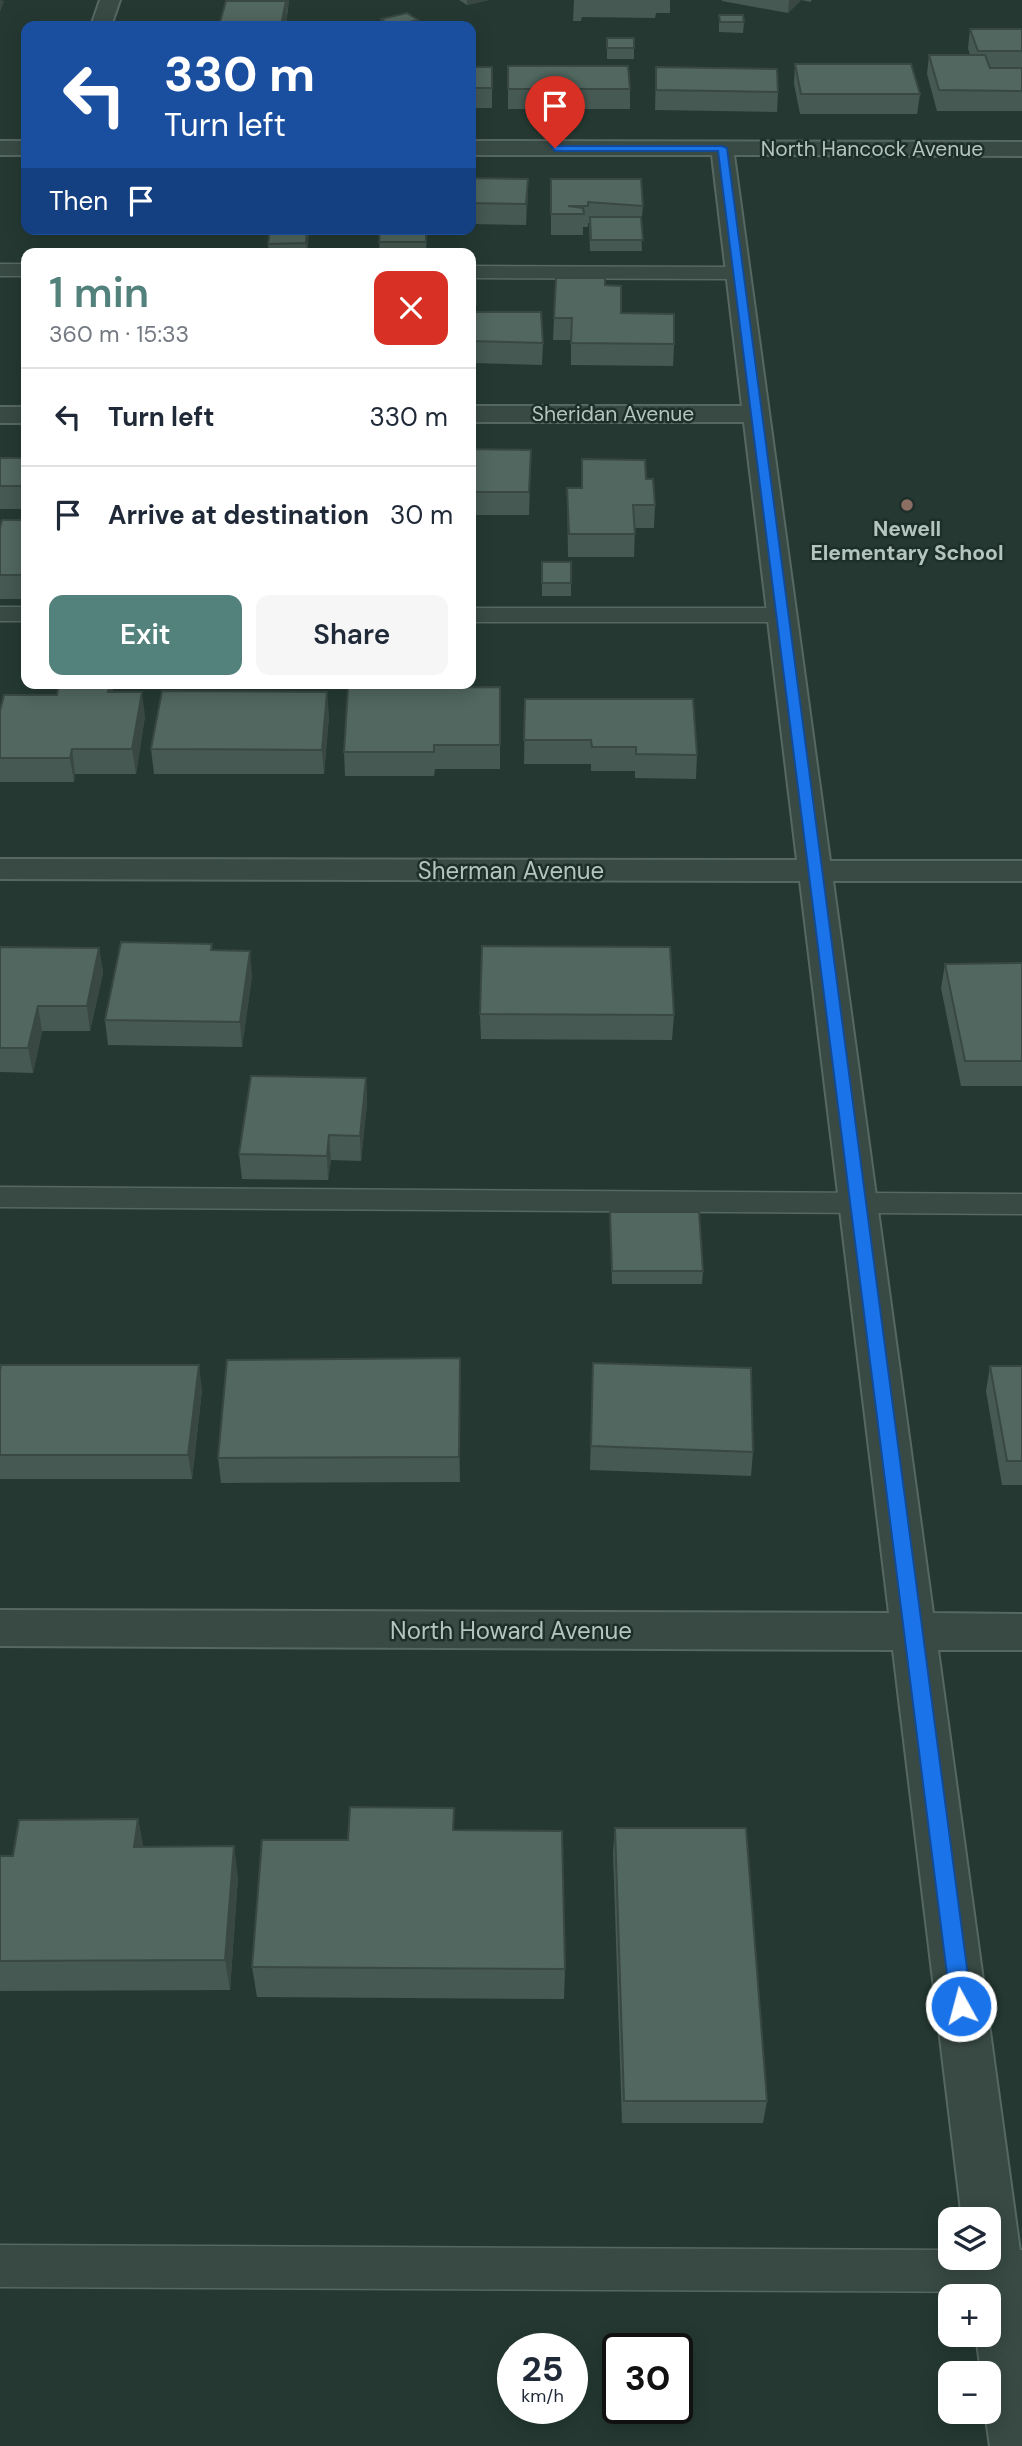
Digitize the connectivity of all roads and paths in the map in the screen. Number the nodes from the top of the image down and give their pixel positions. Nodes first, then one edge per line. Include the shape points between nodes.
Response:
1 (110, 0) edge
2 (103, 21) edge
3 (0, 148) edge
4 (21, 148) edge
5 (476, 148) edge
6 (722, 148) junction
7 (1022, 149) edge
8 (0, 270) edge
9 (21, 270) edge
10 (476, 272) edge
11 (738, 273) junction
12 (476, 414) edge
13 (756, 414) junction
14 (0, 415) edge
15 (21, 415) edge
16 (0, 614) edge
17 (21, 614) edge
18 (476, 615) edge
19 (782, 615) junction
20 (0, 869) edge
21 (816, 870) junction
22 (1022, 871) edge
23 (0, 1197) edge
24 (858, 1203) junction
25 (1022, 1204) edge
26 (0, 1628) edge
27 (913, 1632) junction
28 (1022, 1632) edge
29 (994, 2207) edge
30 (938, 2246) edge
31 (0, 2266) edge
32 (1001, 2266) edge
33 (1018, 2446) edge

1 - 2 street
3 - 4 street
5 - 6 street, North Hancock Avenue
6 - 7 street, North Hancock Avenue
6 - 11 street
8 - 9 lane
10 - 11 lane
11 - 13 street
12 - 13 street, Sheridan Avenue
13 - 19 street
14 - 15 street
16 - 17 lane
18 - 19 lane
19 - 21 street
20 - 21 street, Sherman Avenue
21 - 22 street, Sherman Avenue
21 - 24 street
23 - 24 lane
24 - 25 lane
24 - 27 street
26 - 27 street, North Howard Avenue
27 - 28 street, North Howard Avenue
27 - 29 street
30 - 31 lane
32 - 33 street

